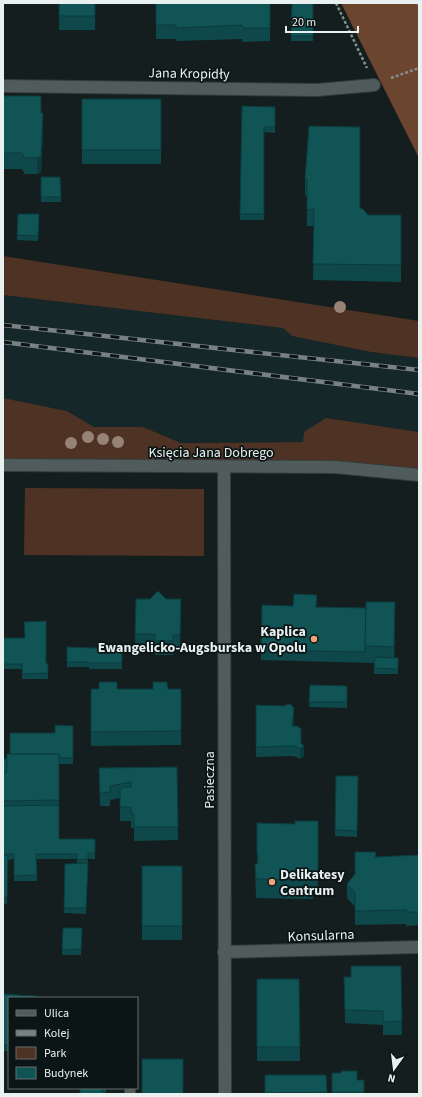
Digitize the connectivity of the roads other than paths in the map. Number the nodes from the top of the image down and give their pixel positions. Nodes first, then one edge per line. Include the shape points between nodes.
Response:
1 (374, 85) road end
2 (3, 86) edge
3 (3, 465) edge
4 (224, 467) junction
5 (419, 476) edge
6 (419, 947) edge
7 (224, 952) junction
8 (225, 1094) edge

1 - 2 street, Jana Kropidły via 317,90
3 - 4 street, Księcia Jana Dobrego
4 - 5 street, Księcia Jana Dobrego via 335,467
4 - 7 street, Pasieczna
6 - 7 street, Konsularna
7 - 8 street, Pasieczna

